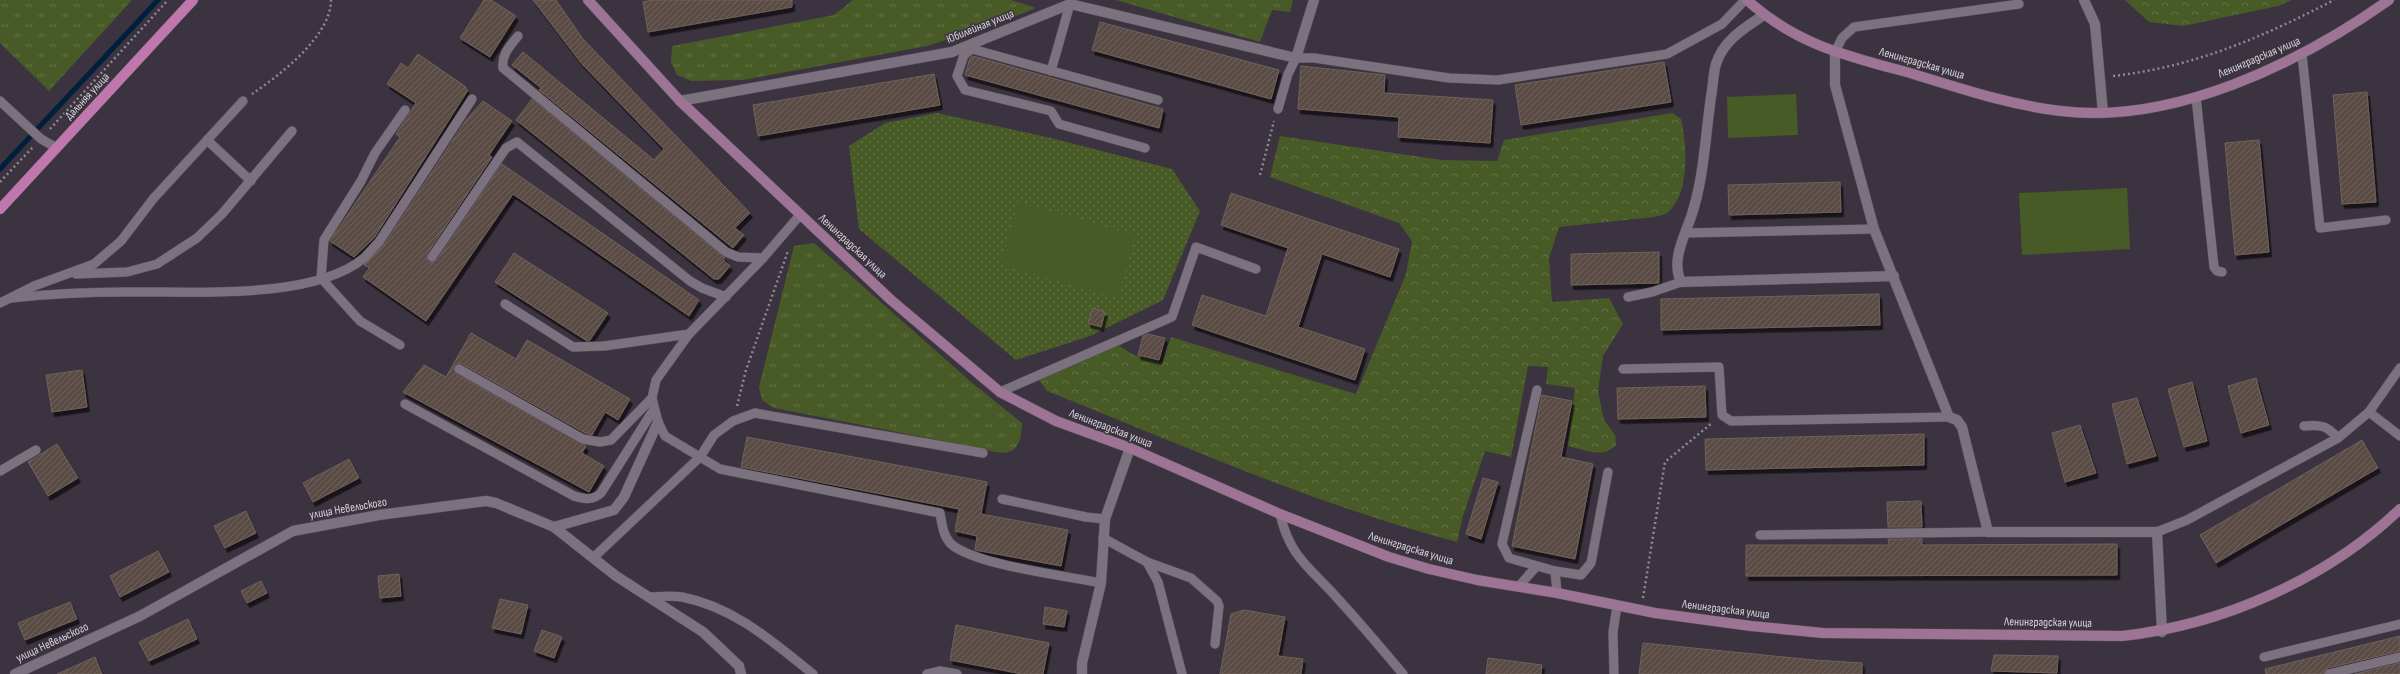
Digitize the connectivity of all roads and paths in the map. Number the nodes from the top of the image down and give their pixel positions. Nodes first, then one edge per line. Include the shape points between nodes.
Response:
1 (168, 0) edge
2 (193, 0) edge
3 (331, 0) edge
4 (592, 0) edge
5 (1314, 0) edge
6 (1746, 0) edge
7 (2084, 0) edge
8 (2334, 0) edge
9 (2389, 0) edge
10 (1070, 4) junction
11 (2019, 4) dead end
12 (1764, 15) junction
13 (518, 36) dead end
14 (952, 52) junction
15 (1835, 52) junction
16 (2302, 54) junction
17 (1296, 58) junction
18 (961, 61) junction
19 (1051, 71) junction
20 (2100, 77) junction
21 (2196, 97) junction
22 (472, 99) dead end
23 (1158, 100) dead end
24 (0, 101) edge
25 (243, 101) joint
26 (680, 101) junction
27 (1278, 109) joint
28 (405, 110) dead end
29 (2103, 113) junction
30 (292, 131) dead end
31 (36, 134) junction
32 (207, 140) junction
33 (56, 148) junction
34 (1145, 148) dead end
35 (1260, 175) dead end
36 (251, 181) junction
37 (0, 182) edge
38 (0, 210) edge
39 (800, 215) junction
40 (2386, 220) dead end
41 (1874, 229) junction
42 (1685, 233) junction
43 (790, 244) dead end
44 (432, 257) dead end
45 (763, 258) junction
46 (1256, 269) dead end
47 (2222, 272) dead end
48 (69, 275) junction
49 (1894, 276) junction
50 (321, 278) junction
51 (1681, 282) junction
52 (1628, 296) dead end
53 (726, 297) junction
54 (11, 298) junction
55 (0, 303) edge
56 (505, 304) dead end
57 (689, 334) junction
58 (400, 345) dead end
59 (2400, 368) edge
60 (460, 369) dead end
61 (1623, 369) dead end
62 (1537, 390) dead end
63 (1000, 392) junction
64 (739, 396) dead end
65 (652, 398) junction
66 (405, 404) dead end
67 (654, 409) junction
68 (2369, 412) junction
69 (1722, 415) junction
70 (1949, 417) junction
71 (658, 422) junction
72 (2304, 426) dead end
73 (2400, 436) edge
74 (2338, 438) junction
75 (1130, 448) junction
76 (36, 450) dead end
77 (983, 453) dead end
78 (700, 457) junction
79 (0, 471) edge
80 (1608, 472) dead end
81 (1002, 499) dead end
82 (2400, 509) edge
83 (1280, 514) junction
84 (1105, 519) junction
85 (554, 527) junction
86 (1988, 532) junction
87 (2157, 532) junction
88 (1760, 534) dead end
89 (1103, 538) junction
90 (593, 558) junction
91 (1147, 562) junction
92 (1536, 567) junction
93 (1556, 571) junction
94 (1101, 583) junction
95 (1518, 587) junction
96 (1557, 593) junction
97 (649, 597) junction
98 (1618, 606) junction
99 (1641, 610) junction
100 (2400, 624) edge
101 (2162, 632) junction
102 (1215, 644) dead end
103 (2264, 657) dead end
104 (2400, 657) edge
105 (15, 674) edge
106 (741, 674) edge
107 (813, 674) edge
108 (927, 674) edge
109 (957, 674) edge
110 (1082, 674) edge
111 (1182, 674) edge
112 (1404, 674) edge
113 (1614, 674) edge
114 (2329, 674) edge

1 - 31 path
2 - 33 main road, Дальняя улица
3 - 25 path via 331,12 304,53
4 - 26 street, Ленинградская улица
5 - 17 street
6 - 12 street, Ленинградская улица
6 - 17 lane via 1722,24 1667,54 1498,80 1449,78 1314,58
7 - 20 street via 2096,24
8 - 20 path via 2278,30 2220,52 2149,72
9 - 16 street, Ленинградская улица via 2358,23
10 - 14 street, Юбилейная улица
10 - 17 street
10 - 19 lane
11 - 15 lane via 1854,27 1842,38
12 - 15 street, Ленинградская улица via 1816,46
12 - 42 street via 1741,30 1725,45 1716,64 1701,182
13 - 45 lane via 507,49 502,60 503,68 726,252 738,257
14 - 18 lane
14 - 26 street, Юбилейная улица
15 - 29 street, Ленинградская улица via 2014,103 2061,111
15 - 41 street via 1835,85
16 - 21 street, Ленинградская улица via 2245,80
16 - 40 lane via 2320,228
17 - 27 lane
18 - 19 lane via 972,49
18 - 34 lane via 957,76 965,90 1051,111 1059,124
19 - 23 lane
20 - 29 street
21 - 29 street, Ленинградская улица via 2145,108
21 - 47 lane via 2214,267
22 - 50 lane via 378,242 358,262
24 - 31 lane
25 - 32 lane
26 - 39 street, Ленинградская улица
27 - 35 path
28 - 50 lane via 324,240
30 - 36 lane
31 - 33 lane
31 - 37 path
32 - 36 lane
32 - 48 lane via 153,199 122,241 94,264
33 - 38 main road, Дальняя улица
36 - 48 lane via 197,238 157,264 127,272
39 - 45 lane
39 - 63 street, Ленинградская улица via 892,300
41 - 42 lane
41 - 49 street
42 - 51 street via 1680,245 1678,276
43 - 64 path
44 - 53 lane via 506,148 517,142 690,281
45 - 53 lane
46 - 63 lane via 1196,247 1172,317
48 - 54 lane via 34,286
49 - 51 street
49 - 70 street
50 - 54 lane via 276,288 236,292 48,294
50 - 58 lane via 360,321
51 - 52 lane via 1652,292
53 - 57 lane
54 - 55 lane
56 - 57 lane via 573,347 604,346
57 - 65 lane via 656,380
59 - 68 lane
60 - 65 lane via 583,439 600,442 611,440
61 - 69 lane via 1719,367
62 - 92 lane via 1502,544 1509,558
63 - 75 street, Ленинградская улица via 1056,421
65 - 67 lane
66 - 67 lane via 574,496 587,499 596,498 601,493
67 - 71 lane
68 - 73 lane
68 - 74 lane
69 - 70 lane via 1731,421
69 - 99 path via 1665,462
70 - 86 street via 1957,420 1962,428
71 - 78 lane via 666,436
71 - 85 street via 624,497 614,510
72 - 74 lane via 2318,424 2328,427
74 - 87 lane via 2187,520
75 - 83 street, Ленинградская улица
75 - 84 street
76 - 79 lane
77 - 78 lane via 754,412 714,435
78 - 90 lane
78 - 94 lane via 720,469 940,513 942,529 951,544 974,558
80 - 93 lane via 1591,563 1581,575
81 - 84 lane via 1086,518
82 - 101 street, Ленинградская улица via 2347,551 2295,582 2237,610
83 - 95 street, Ленинградская улица via 1422,567
83 - 112 lane via 1284,532 1301,562 1338,598
84 - 89 street
85 - 90 street, улица Невельского
85 - 105 street, улица Невельского via 496,503 486,502 379,515 293,532 140,616
86 - 87 street
86 - 88 lane
87 - 101 street
89 - 91 lane
89 - 94 street
90 - 97 street, улица Невельского
91 - 102 lane via 1191,578 1217,601 1219,606
91 - 111 lane via 1158,582
92 - 93 lane
92 - 95 lane
93 - 96 lane
94 - 110 street via 1082,663
95 - 96 street, Ленинградская улица
96 - 98 street, Ленинградская улица
97 - 106 street, улица Невельского via 703,632 739,666
97 - 107 lane via 682,597 720,609 750,624
98 - 99 street, Ленинградская улица
98 - 113 lane via 1613,632
99 - 101 street, Ленинградская улица via 1751,626 1823,632 2122,636
100 - 103 lane
104 - 114 lane
108 - 109 lane via 940,671

